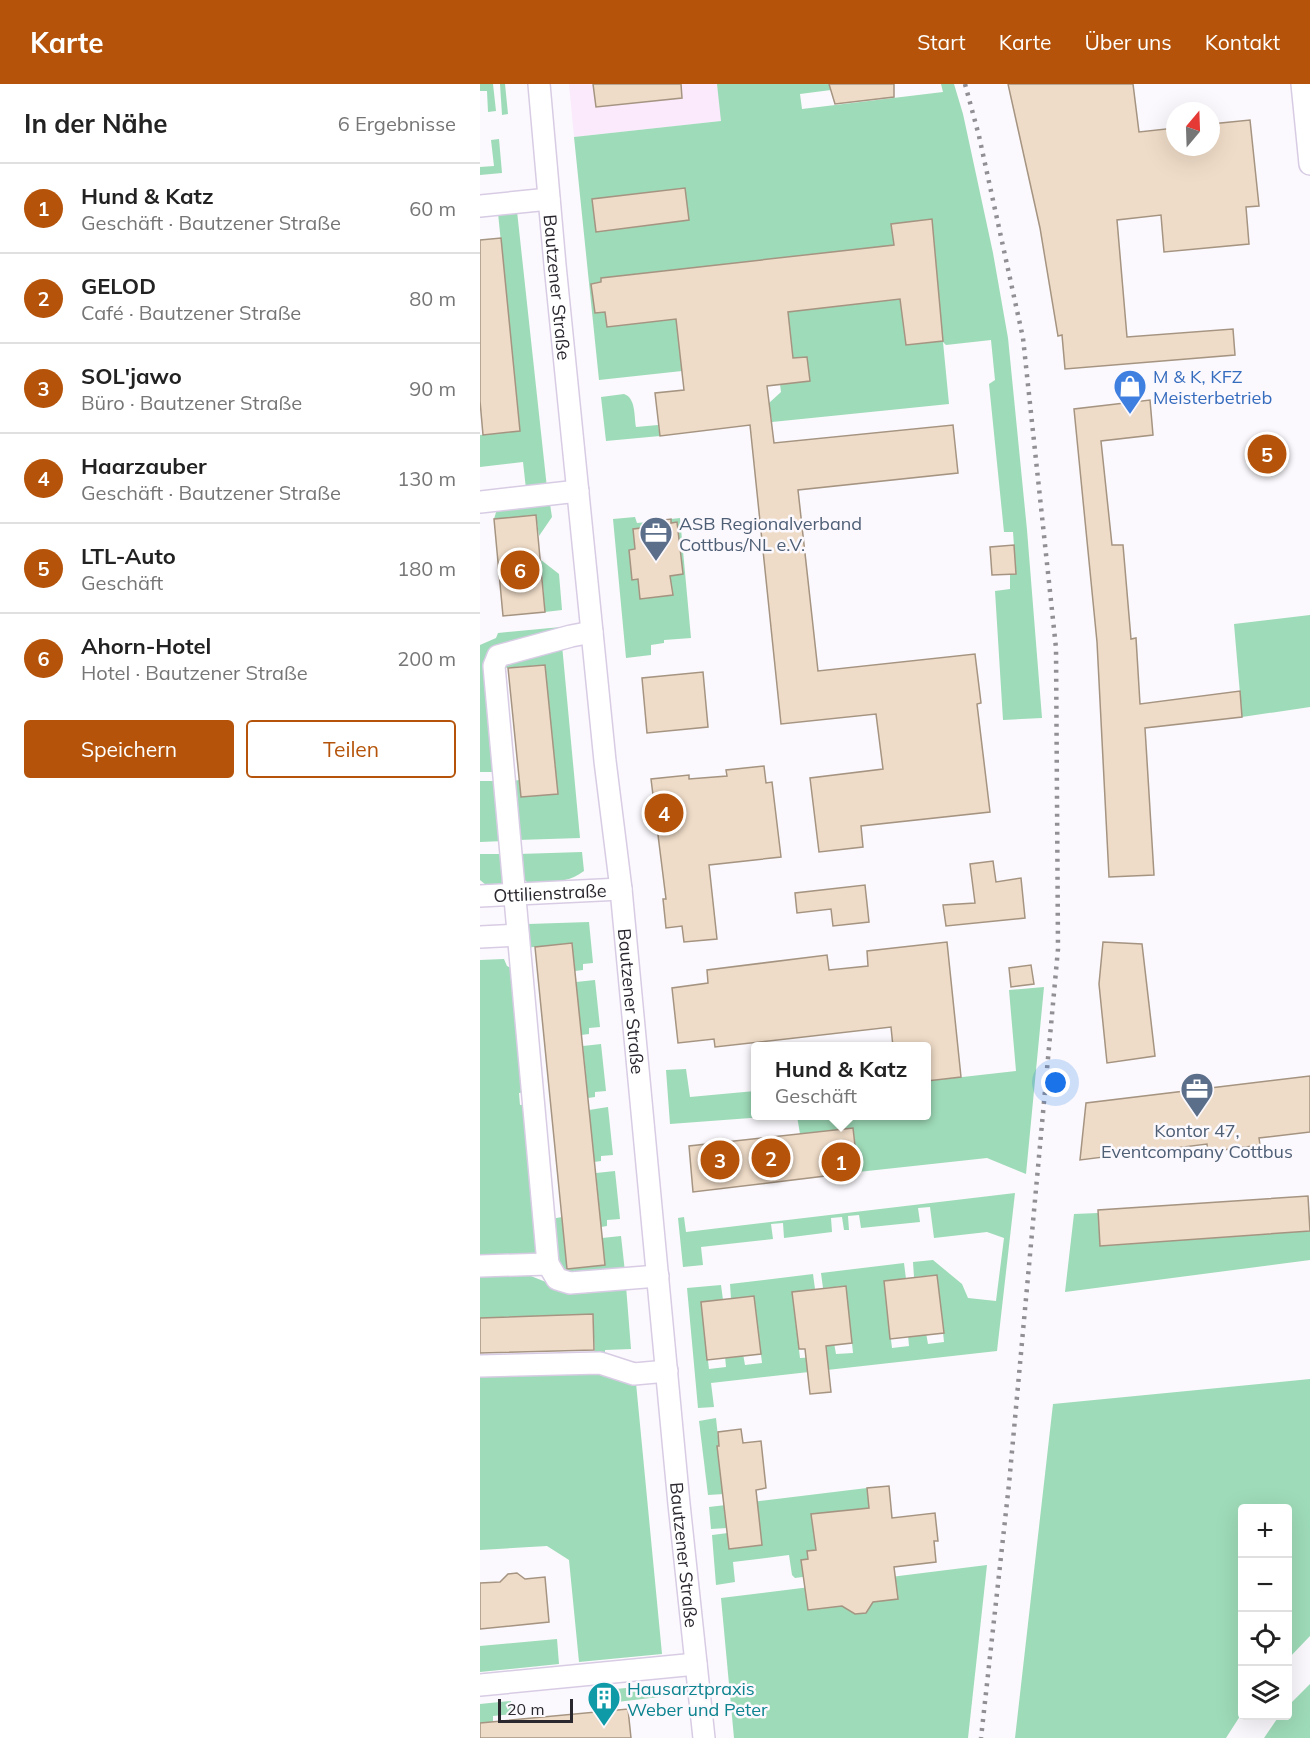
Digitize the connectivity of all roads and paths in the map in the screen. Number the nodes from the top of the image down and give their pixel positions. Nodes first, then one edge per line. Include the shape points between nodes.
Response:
1 (539, 84) edge
2 (1302, 84) edge
3 (1309, 143) edge
4 (1310, 164) edge
5 (549, 199) junction
6 (480, 206) edge
7 (578, 491) junction
8 (480, 502) edge
9 (592, 632) junction
10 (621, 889) junction
11 (515, 895) junction
12 (480, 896) edge
13 (518, 935) junction
14 (480, 937) edge
15 (548, 1264) junction
16 (480, 1266) edge
17 (658, 1276) junction
18 (480, 1366) edge
19 (667, 1371) junction
20 (696, 1664) junction
21 (480, 1685) edge
22 (704, 1738) edge

1 - 5 street, Bautzener Straße
2 - 3 street
3 - 4 street
5 - 6 street
5 - 7 street, Bautzener Straße
7 - 8 street
7 - 9 street, Bautzener Straße
9 - 10 street, Bautzener Straße
9 - 11 street via 498,656 494,666
10 - 11 street, Ottilienstraße
10 - 17 street, Bautzener Straße
11 - 12 street, Ottilienstraße
11 - 13 street
13 - 14 street
13 - 15 street
15 - 16 street
15 - 17 street via 557,1279 570,1283
17 - 19 street, Bautzener Straße
18 - 19 street via 600,1362 634,1374
19 - 20 street, Bautzener Straße
20 - 21 street
20 - 22 street, Bautzener Straße

